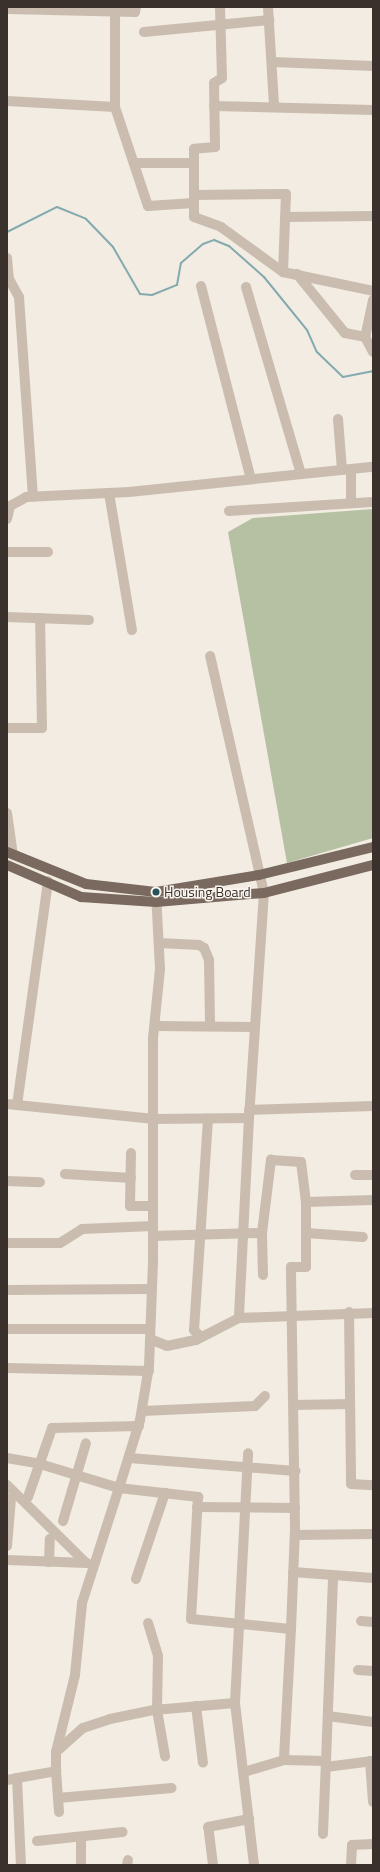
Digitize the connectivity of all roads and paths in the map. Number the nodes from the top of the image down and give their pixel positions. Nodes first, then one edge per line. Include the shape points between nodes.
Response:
1 (136, 7) edge
2 (220, 7) edge
3 (268, 7) edge
4 (7, 9) edge
5 (115, 12) junction
6 (269, 20) junction
7 (220, 26) junction
8 (144, 32) dead end
9 (273, 62) junction
10 (373, 66) edge
11 (7, 101) edge
12 (214, 106) junction
13 (274, 106) junction
14 (115, 107) junction
15 (373, 110) edge
16 (134, 163) junction
17 (194, 163) junction
18 (194, 199) junction
19 (285, 216) junction
20 (373, 216) edge
21 (7, 258) edge
22 (283, 272) junction
23 (297, 274) junction
24 (201, 286) dead end
25 (246, 288) dead end
26 (373, 291) edge
27 (373, 300) edge
28 (365, 337) junction
29 (373, 352) edge
30 (338, 419) dead end
31 (373, 467) edge
32 (347, 470) junction
33 (301, 474) junction
34 (251, 480) junction
35 (109, 493) junction
36 (30, 497) junction
37 (7, 498) edge
38 (373, 502) edge
39 (351, 503) junction
40 (229, 511) dead end
41 (7, 519) edge
42 (7, 552) edge
43 (48, 552) dead end
44 (7, 617) edge
45 (40, 618) junction
46 (89, 620) dead end
47 (132, 630) dead end
48 (210, 656) dead end
49 (7, 728) edge
50 (7, 813) edge
51 (373, 847) edge
52 (10, 854) edge
53 (7, 865) edge
54 (373, 865) edge
55 (259, 875) junction
56 (48, 881) junction
57 (156, 892) junction
58 (264, 893) junction
59 (156, 902) junction
60 (159, 943) junction
61 (155, 1026) junction
62 (210, 1026) junction
63 (253, 1027) junction
64 (12, 1105) edge
65 (373, 1106) edge
66 (249, 1114) junction
67 (208, 1118) junction
68 (154, 1119) junction
69 (131, 1153) dead end
70 (65, 1174) dead end
71 (355, 1175) dead end
72 (373, 1175) edge
73 (131, 1178) junction
74 (7, 1181) edge
75 (40, 1182) dead end
76 (373, 1200) edge
77 (306, 1202) junction
78 (153, 1206) junction
79 (153, 1231) junction
80 (262, 1233) junction
81 (306, 1233) junction
82 (200, 1234) junction
83 (243, 1235) junction
84 (362, 1237) dead end
85 (7, 1243) edge
86 (263, 1275) dead end
87 (152, 1289) junction
88 (7, 1290) edge
89 (349, 1312) junction
90 (294, 1313) junction
91 (373, 1313) edge
92 (239, 1318) junction
93 (7, 1329) edge
94 (150, 1334) junction
95 (201, 1337) junction
96 (7, 1368) edge
97 (149, 1371) junction
98 (265, 1396) dead end
99 (350, 1404) junction
100 (294, 1405) junction
101 (142, 1411) junction
102 (139, 1426) junction
103 (86, 1443) dead end
104 (248, 1453) dead end
105 (7, 1458) edge
106 (129, 1458) junction
107 (40, 1464) junction
108 (248, 1467) junction
109 (295, 1471) junction
110 (78, 1476) junction
111 (7, 1485) edge
112 (373, 1485) edge
113 (119, 1488) junction
114 (165, 1493) junction
115 (28, 1497) dead end
116 (11, 1498) dead end
117 (197, 1507) junction
118 (246, 1507) junction
119 (295, 1508) junction
120 (63, 1521) dead end
121 (373, 1534) edge
122 (295, 1536) junction
123 (50, 1539) dead end
124 (7, 1546) edge
125 (7, 1560) edge
126 (49, 1562) junction
127 (91, 1563) junction
128 (293, 1572) junction
129 (333, 1576) junction
130 (373, 1578) edge
131 (136, 1579) dead end
132 (361, 1621) dead end
133 (148, 1622) dead end
134 (373, 1622) edge
135 (238, 1624) junction
136 (291, 1629) junction
137 (358, 1670) dead end
138 (373, 1671) edge
139 (235, 1703) junction
140 (196, 1706) junction
141 (157, 1710) junction
142 (328, 1716) junction
143 (373, 1722) edge
144 (56, 1752) junction
145 (164, 1756) dead end
146 (284, 1760) junction
147 (371, 1761) edge
148 (204, 1762) dead end
149 (326, 1764) junction
150 (56, 1771) junction
151 (244, 1772) junction
152 (17, 1778) junction
153 (7, 1780) edge
154 (172, 1788) dead end
155 (58, 1798) junction
156 (373, 1802) edge
157 (59, 1812) dead end
158 (249, 1819) junction
159 (123, 1832) dead end
160 (322, 1834) dead end
161 (81, 1838) junction
162 (37, 1841) dead end
163 (373, 1844) edge
164 (21, 1865) edge
165 (82, 1865) edge
166 (214, 1865) edge
167 (254, 1865) edge
168 (351, 1865) edge

1 - 5 street via 136,12
2 - 7 street
3 - 6 street
4 - 5 street
5 - 14 street
6 - 7 street
6 - 9 street
7 - 8 street
7 - 12 street via 222,78 214,83
9 - 10 street
9 - 13 street
11 - 14 street
12 - 13 street
12 - 17 street via 215,147 194,149
13 - 15 street
14 - 16 street
16 - 17 street
16 - 18 street via 148,206
17 - 18 street
18 - 19 street via 286,194
18 - 22 street via 194,217 221,227
19 - 20 street
19 - 22 street
21 - 36 street via 9,279 20,297
22 - 23 street
23 - 26 street
23 - 28 street via 345,333
24 - 34 street
25 - 33 street
27 - 28 street
28 - 29 street
30 - 32 street
31 - 32 street
32 - 33 street
32 - 39 street
33 - 34 street
34 - 35 street
35 - 36 street
35 - 47 street
36 - 37 street
36 - 41 street via 10,506
38 - 39 street
39 - 40 street
42 - 43 street
44 - 45 street
45 - 46 street
45 - 49 street via 42,728
48 - 55 street
50 - 52 street
51 - 55 main road
52 - 57 main road via 86,884
53 - 56 main road
54 - 58 main road
55 - 57 main road
55 - 58 street
56 - 59 main road via 81,897
56 - 64 street
57 - 59 street
58 - 59 main road
58 - 63 street
59 - 60 street
60 - 61 street via 160,968
60 - 62 street via 199,944 204,948 209,960
61 - 62 street
61 - 68 street
62 - 63 street
63 - 66 street
64 - 68 street
65 - 66 street
66 - 67 street
66 - 83 street
67 - 68 street
67 - 82 street
68 - 78 street
69 - 73 street
70 - 73 street
71 - 72 street
73 - 78 street via 130,1206
74 - 75 street
76 - 77 street
77 - 80 street via 301,1162 271,1160
77 - 81 street
78 - 79 street
79 - 82 street
79 - 85 street via 82,1229 60,1243
79 - 87 street
80 - 83 street
80 - 86 street
81 - 84 street
81 - 90 street via 306,1267 291,1267
82 - 83 street
82 - 95 street via 194,1330
83 - 92 street
87 - 88 street
87 - 94 street
89 - 90 street
89 - 91 street
89 - 99 street
90 - 92 street
90 - 100 street
92 - 95 street via 207,1338
93 - 94 street
94 - 95 street via 167,1346
94 - 97 street
96 - 97 street
97 - 101 street
98 - 101 street via 255,1406
99 - 100 street
99 - 112 street via 351,1484
100 - 109 street
101 - 102 street
102 - 106 street
102 - 107 street via 52,1428
103 - 110 street
104 - 108 street
105 - 107 street
106 - 108 street
106 - 113 street
107 - 110 street
107 - 115 street
108 - 109 street
108 - 118 street
109 - 119 street
110 - 113 street
110 - 120 street
111 - 127 street
113 - 114 street
113 - 127 street
114 - 117 street via 198,1497
114 - 131 street
116 - 124 street
117 - 118 street
117 - 135 street via 191,1619
118 - 119 street
118 - 135 street
119 - 122 street
121 - 122 street
122 - 128 street
123 - 126 street
125 - 126 street
126 - 127 street
127 - 144 street via 82,1603 75,1675
128 - 129 street
128 - 136 street
129 - 130 street
129 - 142 street
132 - 134 street
133 - 141 street via 158,1656
135 - 136 street
135 - 139 street
136 - 146 street
137 - 138 street
139 - 140 street
139 - 151 street
140 - 141 street
140 - 148 street
141 - 144 street via 83,1728
141 - 145 street
142 - 143 street
142 - 149 street
144 - 150 street
146 - 149 street
146 - 151 street
147 - 149 street
147 - 156 street
149 - 160 street
150 - 152 street
150 - 155 street
151 - 158 street
152 - 153 street
152 - 164 street
154 - 155 street
155 - 157 street
158 - 166 street via 208,1826
158 - 167 street
159 - 161 street
161 - 162 street
161 - 165 street
163 - 168 street via 352,1845

